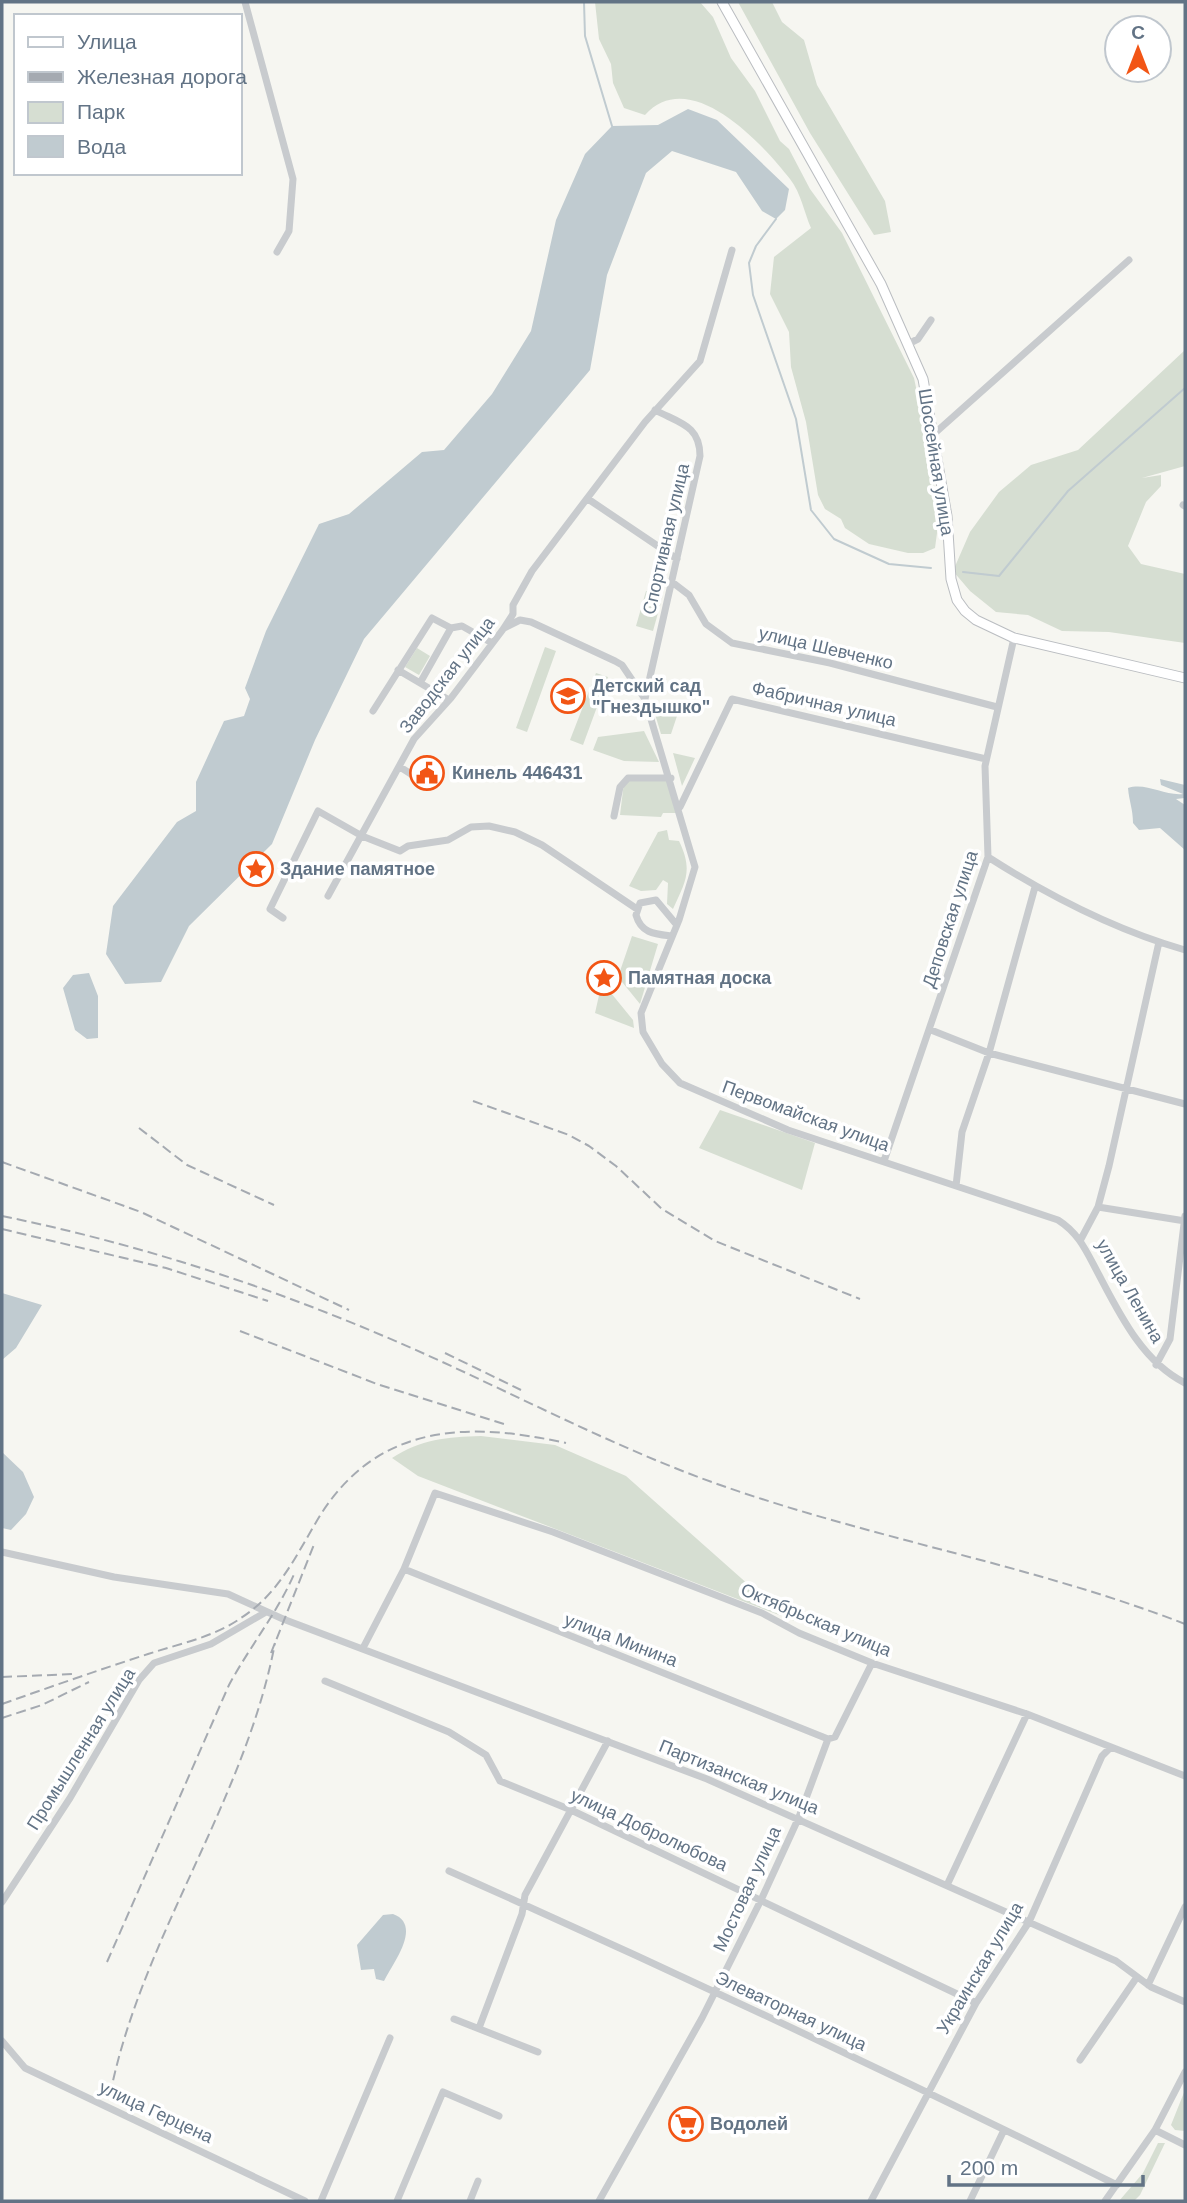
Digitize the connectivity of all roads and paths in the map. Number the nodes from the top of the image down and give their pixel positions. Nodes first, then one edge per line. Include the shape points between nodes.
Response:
1 (245, 2) edge
2 (722, 2) edge
3 (732, 250) dead end
4 (277, 252) dead end
5 (1129, 260) dead end
6 (931, 320) dead end
7 (908, 344) junction
8 (655, 410) junction
9 (935, 433) junction
10 (588, 499) junction
11 (677, 559) junction
12 (672, 582) junction
13 (451, 628) junction
14 (504, 628) junction
15 (1014, 638) junction
16 (492, 643) junction
17 (398, 670) junction
18 (1185, 678) edge
19 (420, 683) junction
20 (645, 699) junction
21 (449, 700) junction
22 (997, 707) junction
23 (373, 711) dead end
24 (986, 759) junction
25 (400, 767) junction
26 (671, 778) junction
27 (425, 783) dead end
28 (680, 808) junction
29 (614, 816) dead end
30 (362, 836) junction
31 (988, 857) junction
32 (1035, 887) junction
33 (328, 897) dead end
34 (637, 909) junction
35 (283, 918) dead end
36 (676, 924) junction
37 (671, 936) junction
38 (1159, 942) junction
39 (1185, 950) edge
40 (931, 1030) junction
41 (989, 1052) junction
42 (1125, 1090) junction
43 (1185, 1104) edge
44 (884, 1161) junction
45 (956, 1186) junction
46 (1098, 1207) junction
47 (1185, 1219) edge
48 (1081, 1239) junction
49 (1156, 1365) junction
50 (1185, 1383) edge
51 (2, 1552) edge
52 (404, 1569) junction
53 (266, 1612) junction
54 (363, 1648) junction
55 (872, 1663) junction
56 (325, 1681) dead end
57 (1027, 1714) junction
58 (828, 1739) junction
59 (608, 1741) junction
60 (1110, 1748) junction
61 (1185, 1776) edge
62 (571, 1810) junction
63 (799, 1817) junction
64 (449, 1871) dead end
65 (947, 1883) junction
66 (761, 1900) junction
67 (2, 1902) edge
68 (523, 1904) junction
69 (1185, 1908) edge
70 (1029, 1922) junction
71 (1137, 1978) junction
72 (1148, 1985) junction
73 (715, 1993) junction
74 (1185, 2002) edge
75 (976, 2003) junction
76 (454, 2019) dead end
77 (479, 2028) junction
78 (390, 2038) dead end
79 (2, 2041) edge
80 (538, 2052) dead end
81 (1080, 2060) dead end
82 (1185, 2072) edge
83 (927, 2092) junction
84 (499, 2116) dead end
85 (1004, 2130) junction
86 (1155, 2130) junction
87 (1185, 2146) edge
88 (478, 2181) dead end
89 (1117, 2185) junction
90 (300, 2200) edge
91 (321, 2201) edge
92 (397, 2201) edge
93 (470, 2201) edge
94 (599, 2201) edge
95 (871, 2201) edge
96 (970, 2201) edge
97 (1105, 2201) edge

1 - 4 street via 293,179 289,232
2 - 7 main road, Шоссейная улица via 881,284
3 - 8 street, Заводская улица via 701,361
5 - 9 street
6 - 7 street via 918,339
7 - 9 main road, Шоссейная улица via 923,379
8 - 10 street, Заводская улица
8 - 11 street, Спортивная улица via 689,428 700,440
9 - 15 main road, Шоссейная улица via 951,579 965,611
10 - 11 street
10 - 14 street, Заводская улица via 532,571
11 - 12 street, Спортивная улица
12 - 20 street, Спортивная улица
12 - 22 street, улица Шевченко via 689,595 706,624 732,643 830,663
13 - 16 street via 462,626
13 - 17 street, Заводская улица via 432,618
13 - 19 street, Заводская улица
14 - 16 street, Заводская улица
14 - 20 street via 520,620 531,622 615,661
15 - 18 main road, Шоссейная улица
15 - 22 street, Деповская улица
16 - 21 street, Заводская улица
17 - 19 street
17 - 23 street, Заводская улица
19 - 21 street
20 - 26 street
21 - 25 street, Заводская улица via 414,739
22 - 24 street, Деповская улица
24 - 28 street, Фабричная улица via 732,699
24 - 31 street, Деповская улица via 983,791
25 - 27 street
25 - 30 street, Заводская улица
26 - 28 street
26 - 29 street via 628,778
28 - 36 street, Первомайская улица via 695,867
30 - 33 street, Заводская улица
30 - 34 street via 400,851 448,840 471,827 514,832 542,845
30 - 35 street via 318,811 270,909
31 - 32 street
31 - 40 street, Деповская улица
32 - 38 street
32 - 41 street
34 - 36 street via 645,900 656,900
34 - 37 street via 641,927
36 - 37 street, Первомайская улица
37 - 44 street, Первомайская улица via 641,1013 643,1032 662,1064 680,1083 712,1099
38 - 39 street
38 - 42 street
40 - 41 street
40 - 44 street, Деповская улица
41 - 42 street
41 - 45 street via 962,1132
42 - 43 street
42 - 46 street
44 - 45 street, Первомайская улица
45 - 48 street, Первомайская улица via 1058,1220
46 - 47 street
46 - 48 street
47 - 49 street via 1170,1339
48 - 49 street, улица Ленина via 1117,1308
49 - 50 street, улица Ленина
51 - 53 street via 114,1577 228,1594
52 - 54 street
52 - 55 street, Октябрьская улица via 435,1493 553,1532 736,1603
52 - 58 street, улица Минина
53 - 54 street, Партизанская улица
53 - 67 street, Промышленная улица via 211,1644 154,1663
54 - 59 street, Партизанская улица
55 - 57 street, Октябрьская улица
55 - 58 street, Мостовая улица via 842,1725 835,1737
56 - 62 street, улица Добролюбова via 449,1732 488,1757 497,1779
57 - 60 street, Октябрьская улица
57 - 65 street
58 - 63 street, Мостовая улица
59 - 62 street
59 - 63 street, Партизанская улица
60 - 61 street, Октябрьская улица
60 - 70 street, Украинская улица via 1102,1756
62 - 66 street, улица Добролюбова
62 - 68 street
63 - 65 street, Партизанская улица
63 - 66 street, Мостовая улица
64 - 68 street, Элеваторная улица
65 - 70 street, Партизанская улица
66 - 73 street, Мостовая улица
66 - 75 street, улица Добролюбова
68 - 73 street, Элеваторная улица
68 - 77 street
69 - 72 street
70 - 71 street, Партизанская улица via 1116,1961
70 - 75 street, Украинская улица
71 - 72 street, Партизанская улица
71 - 81 street
72 - 74 street, Партизанская улица
73 - 83 street, Элеваторная улица
73 - 94 street, Мостовая улица
75 - 83 street, Украинская улица
76 - 77 street
77 - 80 street
78 - 91 street
79 - 90 street, улица Герцена via 25,2068
82 - 86 street
83 - 85 street, Элеваторная улица
83 - 95 street, Украинская улица
84 - 92 street via 443,2092
85 - 89 street, Элеваторная улица
85 - 96 street
86 - 87 street
86 - 89 street
88 - 93 street
89 - 97 street

